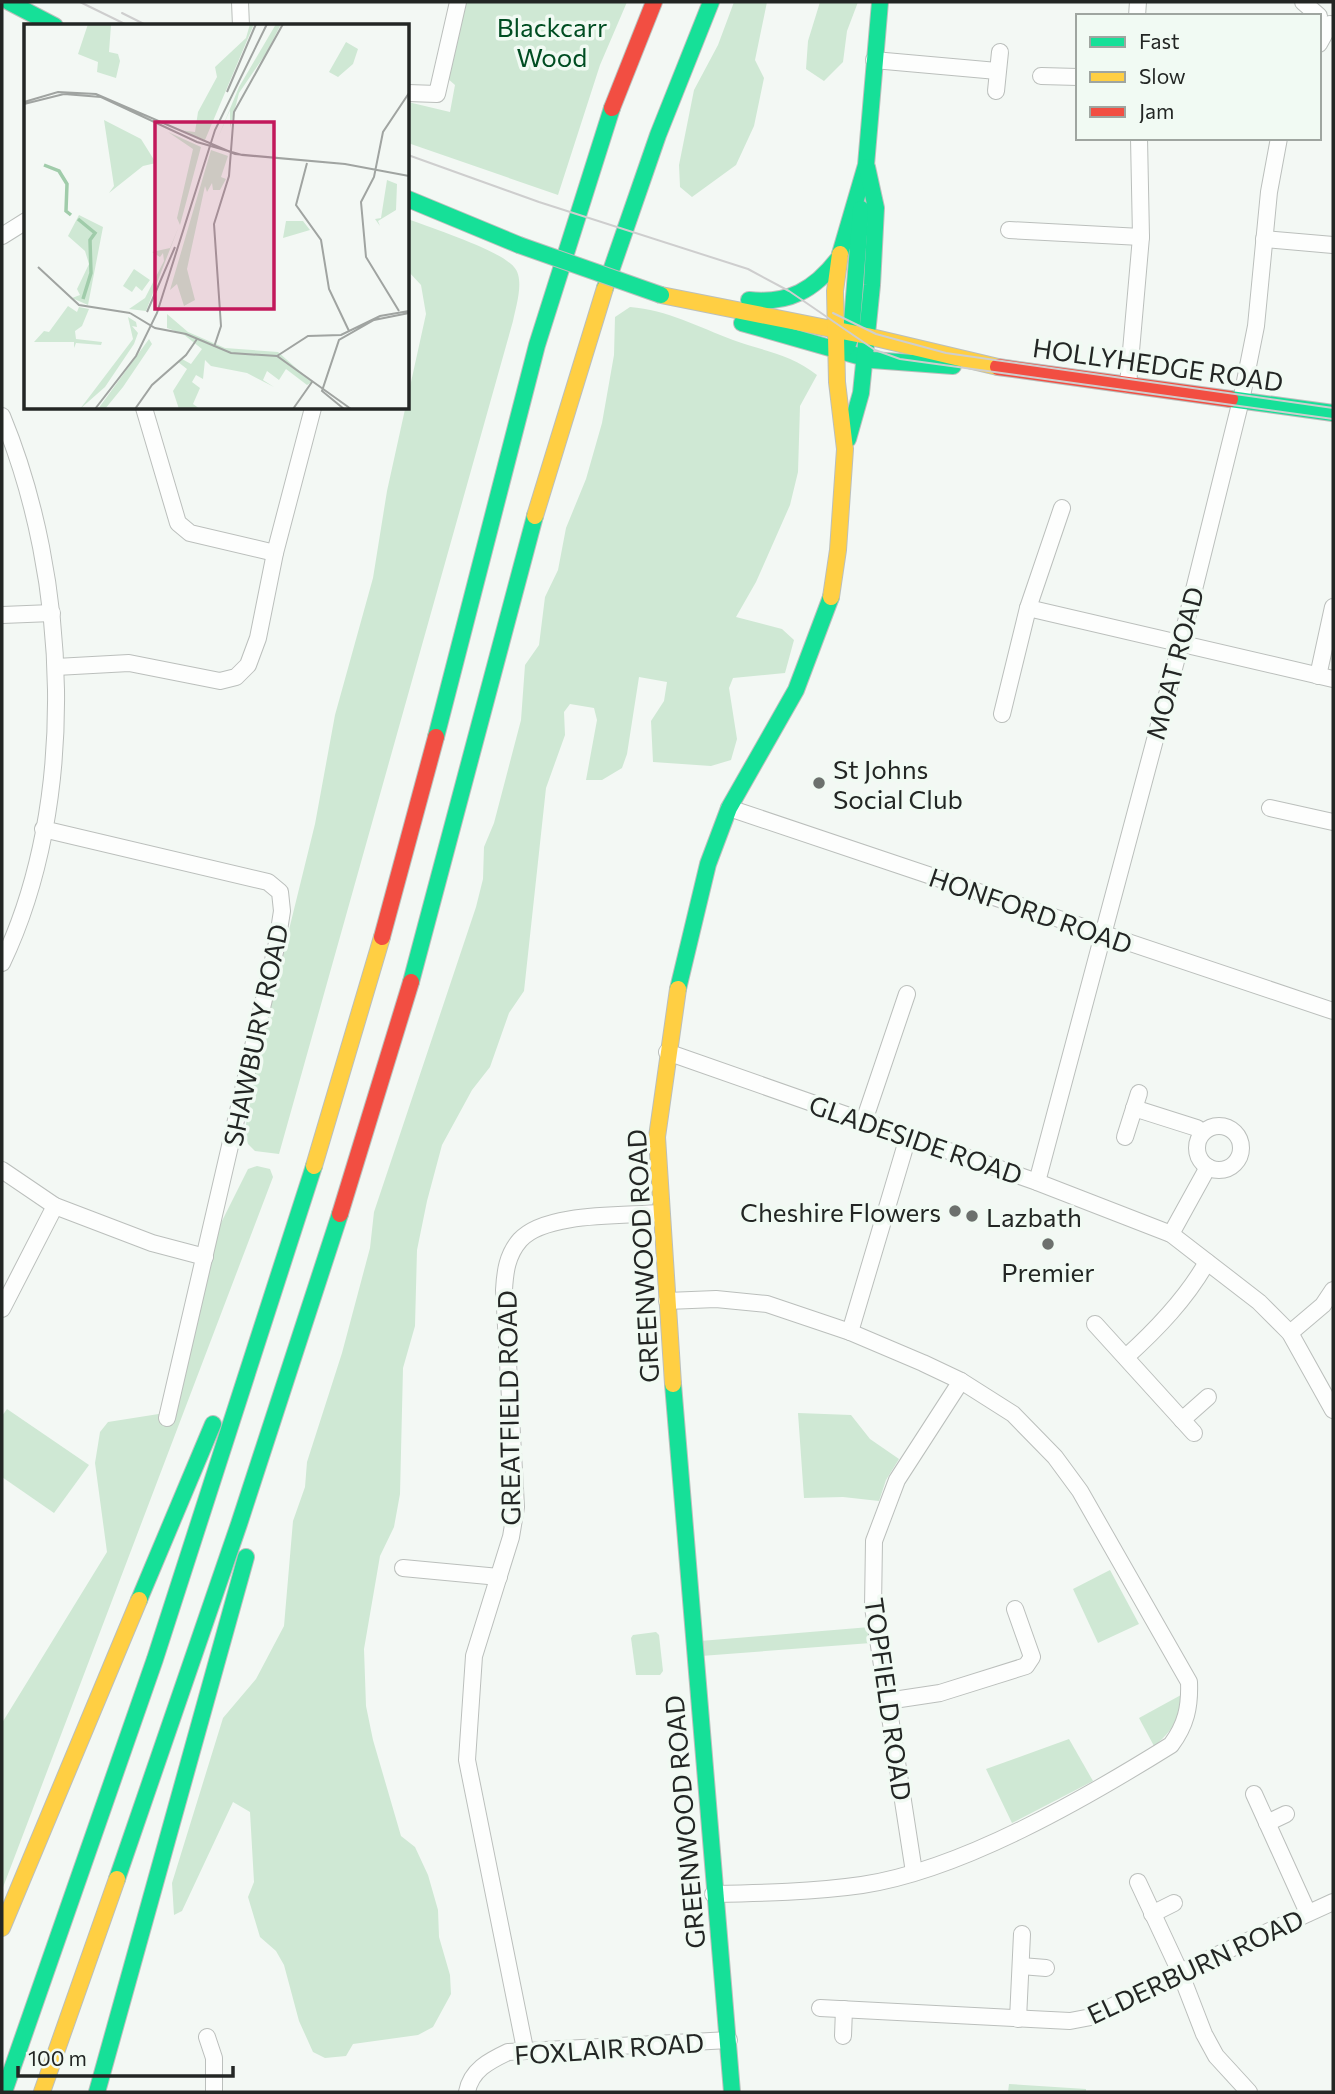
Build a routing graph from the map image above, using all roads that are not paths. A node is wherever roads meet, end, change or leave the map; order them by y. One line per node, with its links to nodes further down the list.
1 (9, 2): 9 (main road)
2 (240, 2): 10 (street)
3 (458, 2): 17 (street)
4 (654, 2): 71 (main road)
5 (710, 2): 73 (main road)
6 (880, 2): 12 (main road, GREENWOOD ROAD)
7 (1303, 2): 8 (street)
8 (1318, 14)
9 (51, 24)
10 (241, 24)
11 (1000, 52): 13 (street)
12 (874, 60): 13 (street); 20 (main road, GREENWOOD ROAD)
13 (997, 71): 16 (street)
14 (1041, 76): 15 (street)
15 (1076, 77)
16 (996, 91)
17 (410, 93)
18 (1139, 140): 25 (street)
19 (1279, 140): 26 (street, MOAT ROAD)
20 (866, 165): 28 (main road, GREENWOOD ROAD); 30 (main road)
21 (410, 199): 29 (main road, HOLLYHEDGE ROAD, bridge)
22 (24, 222): 24 (street)
23 (1009, 230): 25 (street)
24 (2, 236)
25 (1141, 237): 34 (street)
26 (1264, 239): 27 (street); 35 (street, MOAT ROAD)
27 (1333, 245)
28 (838, 259): 29 (main road); 30 (main road, GREENWOOD ROAD)
29 (661, 295): 30 (main road, HOLLYHEDGE ROAD); 31 (main road, HOLLYHEDGE ROAD)
30 (851, 333): 31 (main road, GREENWOOD ROAD); 32 (main road, GREENWOOD ROAD); 33 (main road, HOLLYHEDGE ROAD)
31 (836, 352): 32 (main road, HOLLYHEDGE ROAD); 40 (main road, GREENWOOD ROAD)
32 (864, 360): 33 (main road, HOLLYHEDGE ROAD); 40 (main road, GREENWOOD ROAD)
33 (976, 364): 34 (main road, HOLLYHEDGE ROAD)
34 (1128, 385): 35 (main road, HOLLYHEDGE ROAD)
35 (1240, 401): 38 (main road, HOLLYHEDGE ROAD); 47 (street, MOAT ROAD)
36 (145, 410): 42 (street)
37 (312, 410): 42 (street)
38 (1333, 413)
39 (2, 416): 45 (street)
40 (845, 449): 51 (main road, GREENWOOD ROAD)
41 (1062, 508): 44 (street)
42 (275, 553): 48 (street)
43 (1333, 607): 49 (street)
44 (1028, 608): 47 (street); 50 (street)
45 (52, 613): 46 (street); 48 (street)
46 (2, 615)
47 (1180, 646): 49 (street); 55 (street, MOAT ROAD)
48 (56, 667): 54 (street)
49 (1326, 677)
50 (1002, 714)
51 (729, 808): 55 (street, HONFORD ROAD); 59 (main road, GREENWOOD ROAD)
52 (1270, 808): 53 (street)
53 (1333, 822)
54 (43, 829): 56 (street); 70 (street, SHAWBURY ROAD)
55 (1104, 934): 58 (street, HONFORD ROAD); 66 (street, MOAT ROAD)
56 (2, 963)
57 (907, 994): 60 (street)
58 (1333, 1011)
59 (667, 1052): 60 (street, GLADESIDE ROAD); 68 (main road, GREENWOOD ROAD)
60 (864, 1121): 62 (street, GLADESIDE ROAD)
61 (1201, 1134): 63 (street); 64 (street); 64 (street)
62 (908, 1137): 66 (street, GLADESIDE ROAD); 78 (street)
63 (1125, 1137)
64 (1209, 1167): 69 (street)
65 (2, 1170): 67 (street)
66 (1037, 1182): 69 (street, GLADESIDE ROAD)
67 (55, 1206): 70 (street); 76 (street)
68 (660, 1213): 75 (main road, GREENWOOD ROAD); 88 (street, GREATFIELD ROAD)
69 (1171, 1234): 72 (street, GLADESIDE ROAD)
70 (205, 1257): 84 (street, SHAWBURY ROAD)
71 (284, 1260): 101 (main road); 113 (main road)
72 (1207, 1262): 79 (street, GLADESIDE ROAD); 80 (street)
73 (324, 1271): 114 (main road); 115 (main road)
74 (1333, 1290): 79 (street)
75 (667, 1301): 78 (street); 96 (main road, GREENWOOD ROAD)
76 (2, 1309)
77 (1095, 1324): 80 (street)
78 (850, 1332): 81 (street)
79 (1290, 1333): 83 (street, GLADESIDE ROAD)
80 (1126, 1357): 85 (street)
81 (961, 1381): 90 (street, TOPFIELD ROAD); 94 (street)
82 (1208, 1397): 85 (street)
83 (1333, 1410)
84 (166, 1418)
85 (1182, 1420): 86 (street)
86 (1194, 1433)
87 (403, 1569): 88 (street)
88 (499, 1577): 112 (street, GREATFIELD ROAD)
89 (1015, 1609): 90 (street)
90 (887, 1701): 94 (street, TOPFIELD ROAD)
91 (1254, 1794): 93 (street)
92 (1286, 1814): 93 (street)
93 (1267, 1823): 99 (street)
94 (914, 1872): 96 (street)
95 (1138, 1882): 100 (street)
96 (713, 1894): 111 (main road, GREENWOOD ROAD)
97 (1333, 1902): 99 (street, ELDERBURN ROAD)
98 (1174, 1903): 100 (street)
99 (1308, 1913): 105 (street, ELDERBURN ROAD)
100 (1152, 1914): 105 (street)
101 (2, 1928)
102 (1022, 1934): 103 (street)
103 (1021, 1966): 104 (street); 108 (street)
104 (1046, 1968)
105 (1180, 1972): 108 (street, ELDERBURN ROAD); 119 (street)
106 (820, 2008): 107 (street, ELDERBURN ROAD)
107 (844, 2010): 108 (street, ELDERBURN ROAD); 109 (street)
108 (1018, 2019)
109 (843, 2036)
110 (207, 2037): 116 (street)
111 (729, 2040): 112 (street, FOXLAIR ROAD); 118 (main road, GREENWOOD ROAD)
112 (525, 2049): 117 (street, FOXLAIR ROAD)
113 (4, 2092)
114 (42, 2092)
115 (97, 2092)
116 (214, 2092)
117 (467, 2092)
118 (732, 2092)
119 (1249, 2092)

